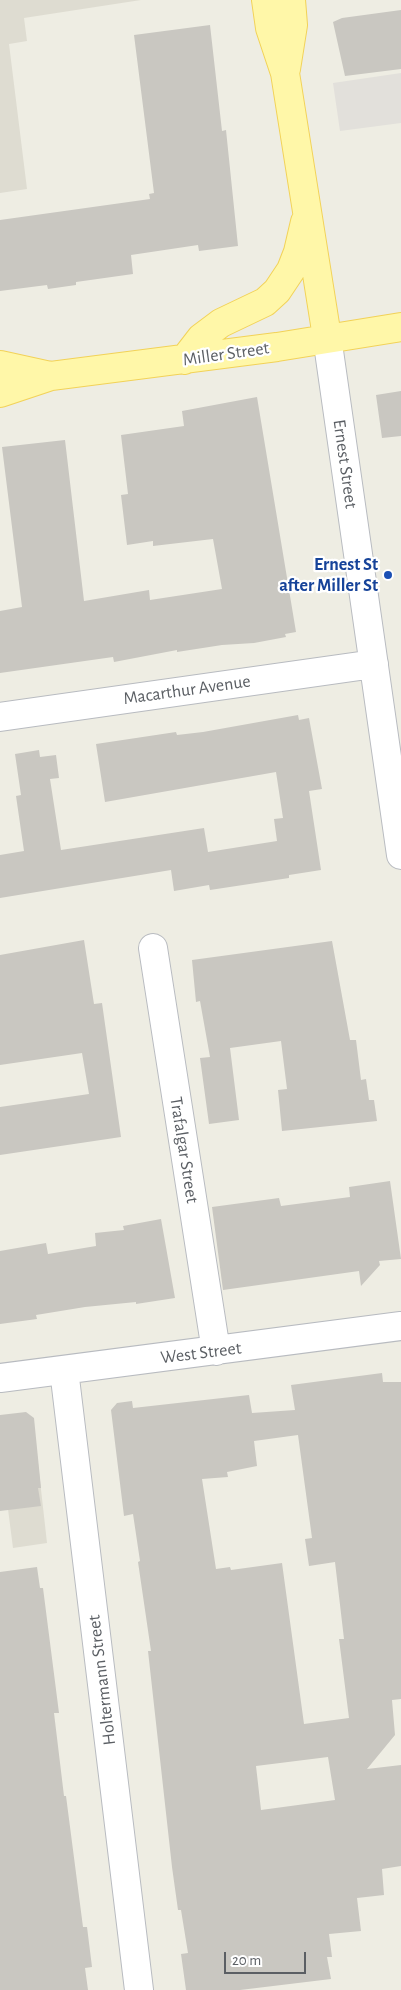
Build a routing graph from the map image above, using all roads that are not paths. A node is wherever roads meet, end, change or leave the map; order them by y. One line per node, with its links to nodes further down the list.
1 (266, 0): 3 (main road, Ernest Street)
2 (291, 0): 3 (main road, Ernest Street)
3 (285, 73): 4 (main road, Ernest Street)
4 (306, 206): 6 (main road, Ernest Street); 7 (main road)
5 (401, 327): 6 (main road, Miller Street)
6 (327, 337): 7 (main road, Miller Street); 11 (street, Ernest Street)
7 (184, 360): 9 (main road, Miller Street)
8 (0, 365): 9 (main road, Miller Street)
9 (51, 376): 10 (main road, Miller Street)
10 (0, 393)
11 (374, 664): 12 (street, Macarthur Avenue); 13 (street, Ernest Street)
12 (0, 717)
13 (401, 855)
14 (153, 948): 16 (street, Trafalgar Street)
15 (401, 1326): 16 (street, West Street)
16 (216, 1351): 17 (street, West Street)
17 (64, 1370): 18 (street, West Street); 19 (street, Holtermann Street)
18 (0, 1378)
19 (139, 1990)

